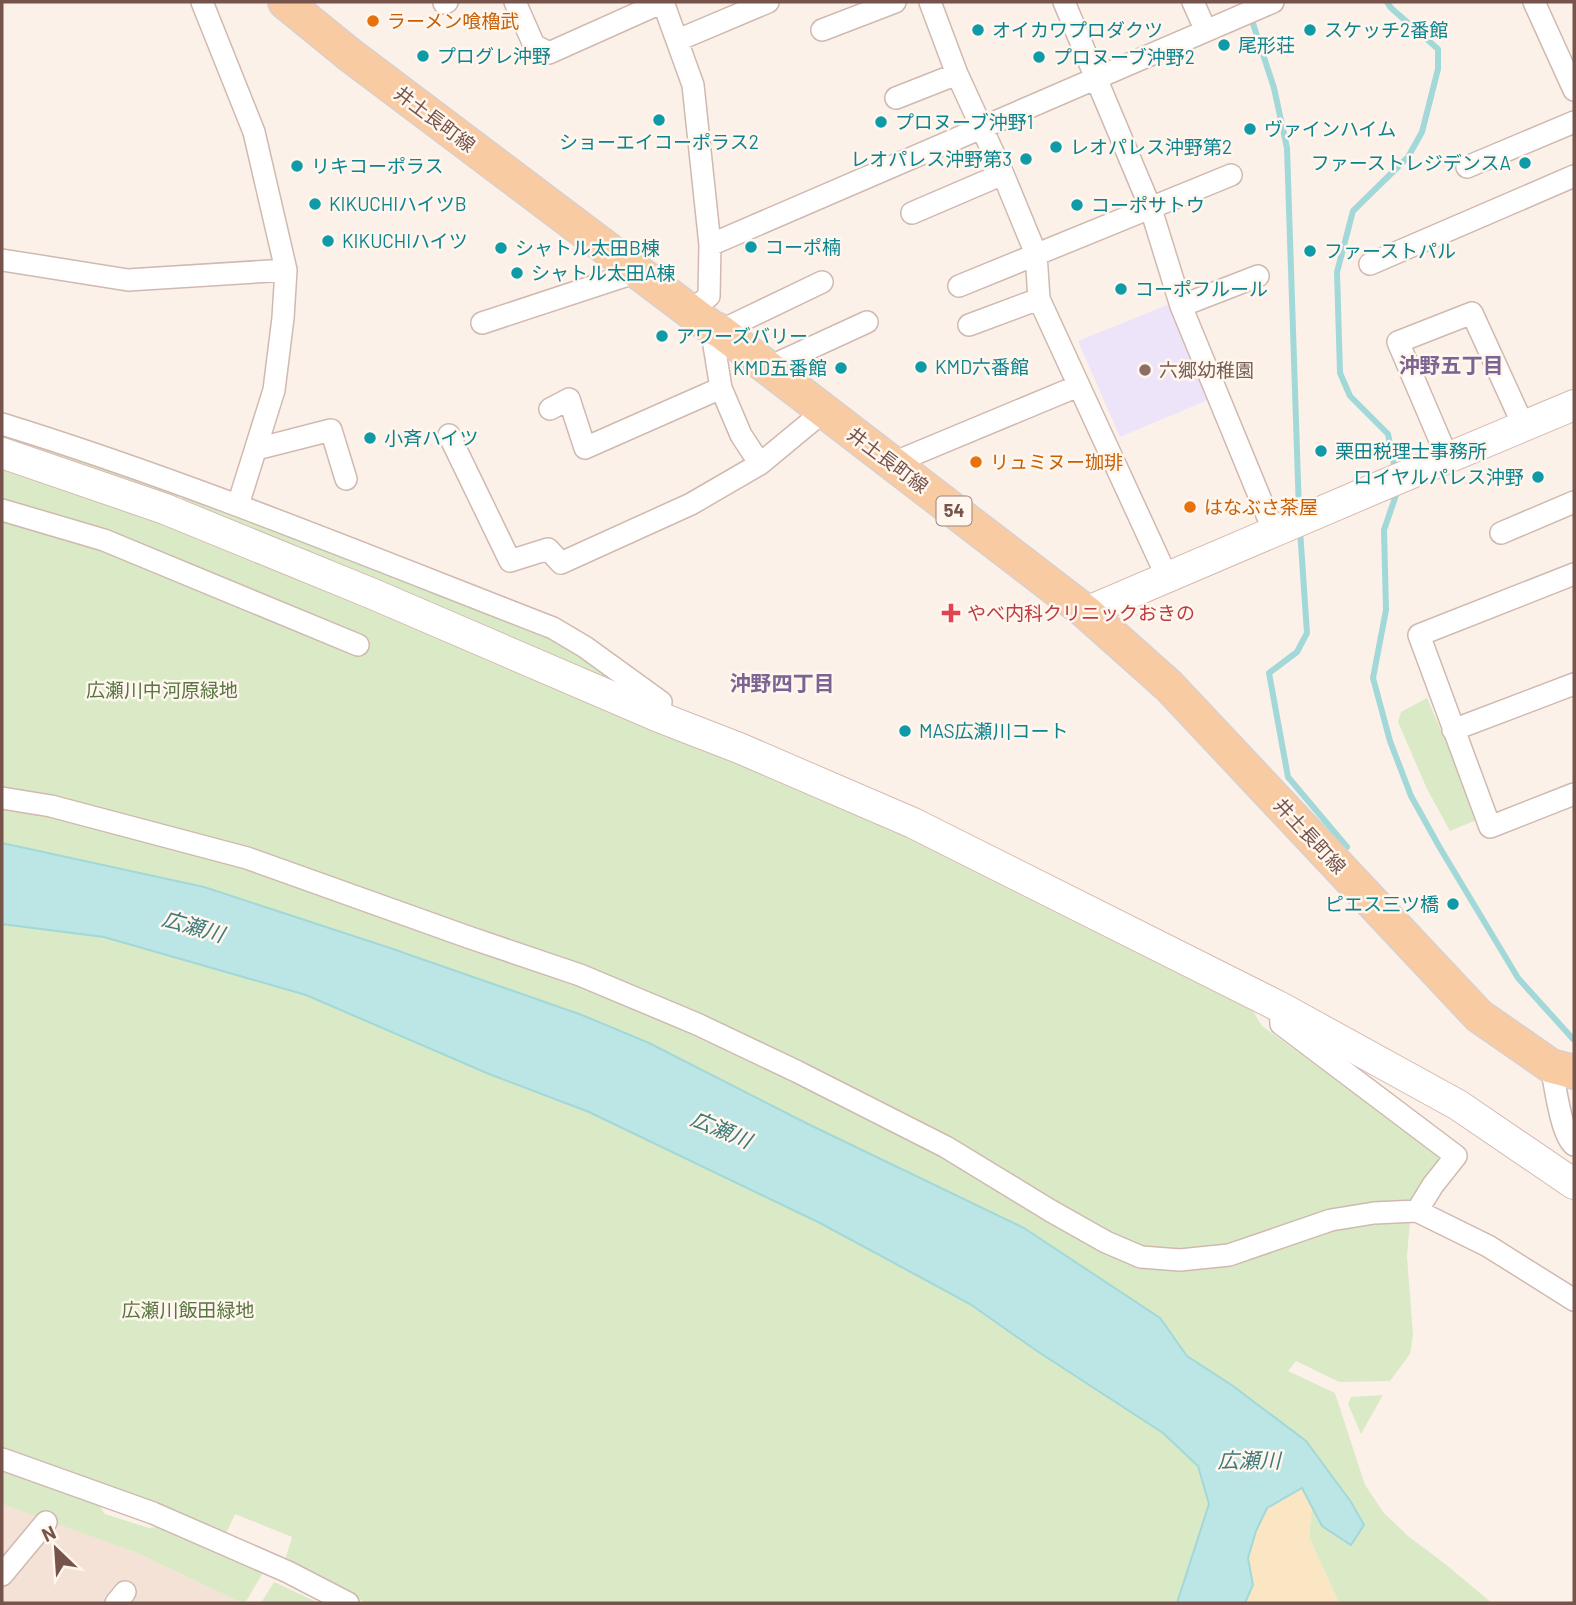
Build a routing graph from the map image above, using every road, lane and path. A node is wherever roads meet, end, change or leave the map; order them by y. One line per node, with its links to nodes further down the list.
1 (202, 2): 31 (street)
2 (287, 2): 32 (main road, 井土長町線 / 54)
3 (515, 2): 4 (street)
4 (663, 2): 14 (street)
5 (768, 2): 14 (street)
6 (895, 2): 12 (street)
7 (930, 2): 15 (street)
8 (1063, 2): 16 (street)
9 (1193, 2): 13 (street)
10 (1534, 2): 17 (street)
11 (1257, 9): 13 (street)
12 (822, 30)
13 (1206, 31): 16 (street)
14 (678, 40): 27 (street)
15 (957, 74): 18 (street); 20 (street)
16 (1096, 78): 20 (street); 25 (street)
17 (1574, 90)
18 (895, 98)
19 (1574, 122): 21 (street)
20 (982, 127): 22 (street); 27 (street)
21 (1468, 167)
22 (1003, 174): 26 (street); 28 (street)
23 (1231, 175): 25 (street)
24 (1574, 176): 30 (street)
25 (1151, 209): 28 (street); 37 (street)
26 (912, 214)
27 (710, 244): 40 (street)
28 (1036, 254): 35 (street); 36 (street)
29 (2, 260): 31 (street)
30 (1370, 264)
31 (286, 270): 51 (street)
32 (637, 272): 39 (street); 40 (main road, 井土長町線 / 54)
33 (1258, 276): 37 (street)
34 (822, 282): 40 (street)
35 (959, 286)
36 (1039, 299): 41 (street); 43 (street)
37 (1181, 306): 60 (street)
38 (867, 322): 42 (street)
39 (482, 323)
40 (707, 323): 42 (main road, 井土長町線 / 54); 44 (street)
41 (970, 325)
42 (767, 368): 47 (main road, 井土長町線 / 54)
43 (1078, 386): 54 (street); 63 (street)
44 (721, 388): 45 (street); 55 (street)
45 (550, 409)
46 (1573, 409): 49 (street)
47 (824, 411): 54 (main road, 井土長町線 / 54); 55 (street)
48 (2, 424): 58 (street)
49 (1524, 427): 53 (street); 53 (street)
50 (449, 435): 55 (street)
51 (256, 449): 56 (street); 58 (street)
52 (2, 453): 67 (street)
53 (1448, 458): 60 (street)
54 (893, 463): 64 (main road, 井土長町線 / 54)
55 (761, 464)
56 (346, 479)
57 (1574, 502): 61 (street)
58 (238, 505): 67 (street)
59 (2, 510): 65 (street)
60 (1291, 525): 63 (street)
61 (1501, 533)
62 (1574, 574): 68 (street)
63 (1167, 577): 64 (street)
64 (1086, 612): 72 (main road, 井土長町線 / 54)
65 (358, 645)
66 (1574, 684): 68 (street)
67 (659, 717): 71 (street)
68 (1454, 730): 69 (street)
69 (1574, 794)
70 (2, 798): 75 (street)
71 (1280, 1007): 74 (street); 75 (street)
72 (1563, 1069): 73 (street)
73 (1574, 1145)
74 (1574, 1184)
75 (1417, 1211): 76 (street)
76 (1574, 1300)
77 (2, 1459): 80 (street)
78 (46, 1522): 79 (street)
79 (2, 1575)
80 (348, 1603)

